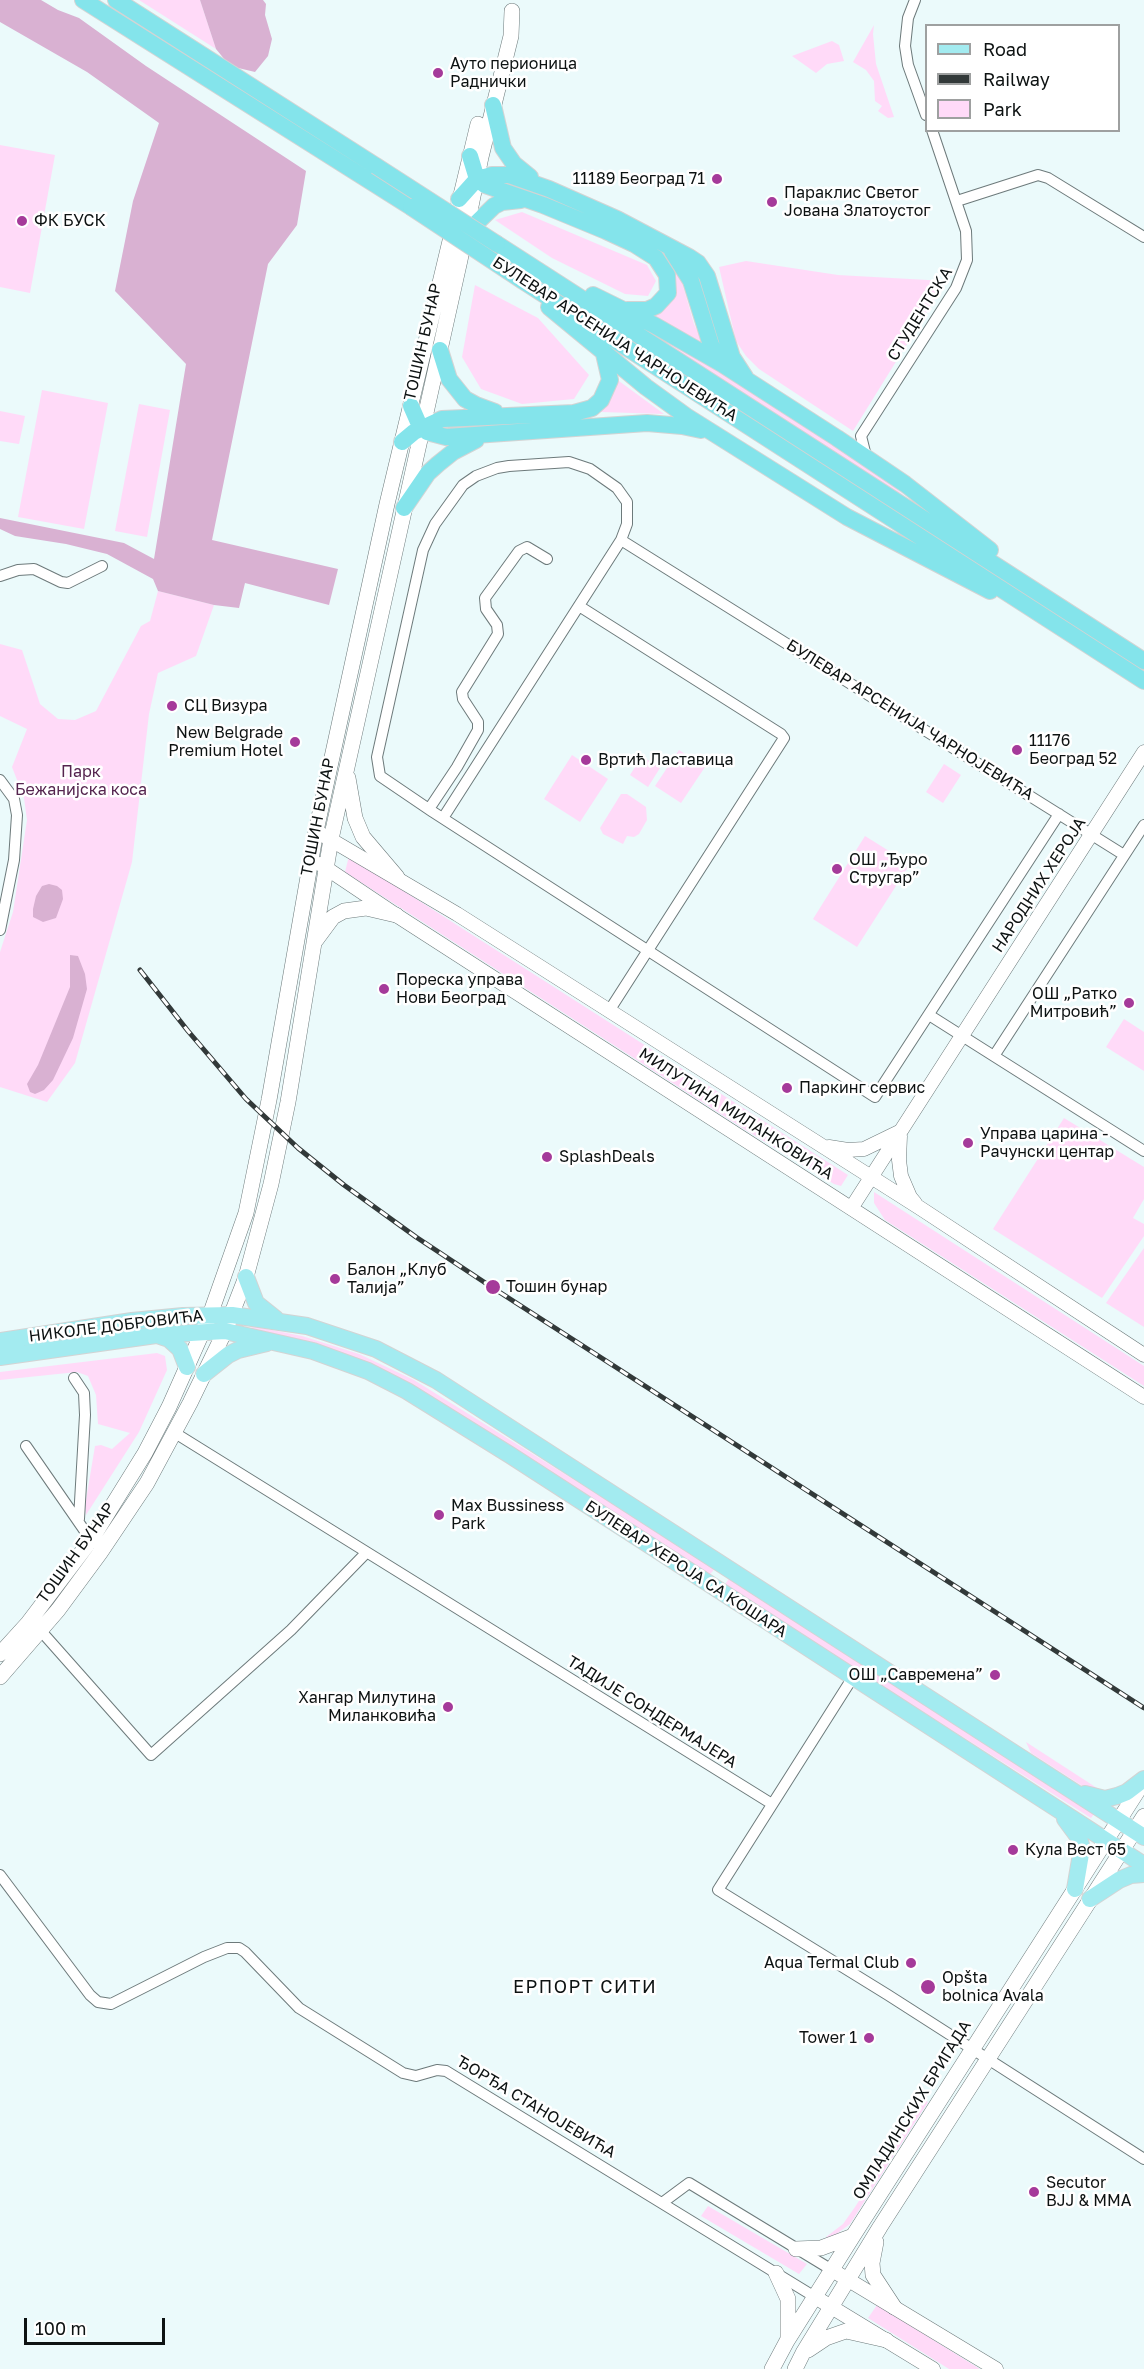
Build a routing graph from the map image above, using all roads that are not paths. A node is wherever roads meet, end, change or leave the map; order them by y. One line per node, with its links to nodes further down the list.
1 (83, 0): 17 (highway, БУЛЕВАР АРСЕНИЈА ЧАРНОЈЕВИЋА, bridge)
2 (116, 0): 17 (highway, БУЛЕВАР АРСЕНИЈА ЧАРНОЈЕВИЋА, bridge)
3 (915, 0): 6 (street)
4 (513, 5): 5 (main road, ТОШИН БУНАР); 8 (main road, ТОШИН БУНАР)
5 (493, 105): 9 (main road, ТОШИН БУНАР); 10 (highway)
6 (925, 110)
7 (933, 132): 13 (street, СТУДЕНТСКА)
8 (470, 156): 9 (highway); 11 (main road, ТОШИН БУНАР)
9 (477, 179): 10 (highway); 11 (highway); 12 (highway); 14 (main road, ТОШИН БУНАР)
10 (549, 189): 16 (highway)
11 (459, 199): 23 (main road, ТОШИН БУНАР)
12 (529, 200): 14 (highway); 18 (highway)
13 (957, 201): 15 (street); 28 (street, СТУДЕНТСКА)
14 (465, 234): 19 (main road, ТОШИН БУНАР)
15 (1144, 237)
16 (666, 244): 21 (highway); 22 (highway)
17 (529, 274): 18 (highway); 20 (highway); 37 (highway, БУЛЕВАР АРСЕНИЈА ЧАРНОЈЕВИЋА)
18 (626, 310): 21 (highway)
19 (440, 350): 24 (highway); 25 (main road, ТОШИН БУНАР)
20 (604, 354): 24 (highway); 26 (highway)
21 (722, 364): 22 (highway)
22 (747, 380): 29 (highway)
23 (411, 406): 25 (highway); 30 (main road, ТОШИН БУНАР)
24 (508, 415): 25 (highway)
25 (423, 427): 27 (highway); 30 (highway); 32 (main road, ТОШИН БУНАР)
26 (716, 434): 27 (highway); 37 (highway)
27 (488, 436): 32 (highway)
28 (861, 436): 29 (street); 31 (street)
29 (840, 440): 31 (highway)
30 (402, 442): 48 (main road, ТОШИН БУНАР)
31 (866, 457): 37 (highway)
32 (404, 508): 42 (main road, ТОШИН БУНАР)
33 (621, 540): 38 (street); 44 (street); 45 (street, БУЛЕВАР АРСЕНИЈА ЧАРНОЈЕВИЋА)
34 (547, 559): 44 (street)
35 (102, 566): 36 (street)
36 (0, 576)
37 (1018, 590): 39 (highway, БУЛЕВАР АРСЕНИЈА ЧАРНОЈЕВИЋА); 40 (highway, БУЛЕВАР АРСЕНИЈА ЧАРНОЈЕВИЋА)
38 (579, 606): 46 (street); 58 (street)
39 (1144, 661)
40 (1144, 681)
41 (1144, 752): 49 (street, НАРОДНИХ ХЕРОЈА)
42 (346, 768): 50 (main road, ТОШИН БУНАР); 54 (main road)
43 (0, 780): 56 (street)
44 (429, 809): 46 (street)
45 (1063, 816): 49 (street, БУЛЕВАР АРСЕНИЈА ЧАРНОЈЕВИЋА); 60 (street, НАРОДНИХ ХЕРОЈА)
46 (443, 818): 58 (street)
47 (1144, 825): 51 (street)
48 (316, 831): 50 (street, МИЛУТИНА МИЛАНКОВИЋА); 52 (main road, ТОШИН БУНАР)
49 (1092, 834): 51 (street, БУЛЕВАР АРСЕНИЈА ЧАРНОЈЕВИЋА); 61 (street, НАРОДНИХ ХЕРОЈА)
50 (331, 839): 53 (main road, ТОШИН БУНАР); 54 (street, МИЛУТИНА МИЛАНКОВИЋА)
51 (1124, 855): 62 (street)
52 (310, 858): 53 (street, МИЛУТИНА МИЛАНКОВИЋА); 70 (main road, ТОШИН БУНАР)
53 (326, 868): 55 (street, МИЛУТИНА МИЛАНКОВИЋА); 57 (main road, ТОШИН БУНАР)
54 (397, 877): 59 (street, МИЛУТИНА МИЛАНКОВИЋА)
55 (396, 915): 57 (main road); 67 (street, МИЛУТИНА МИЛАНКОВИЋА)
56 (0, 930)
57 (313, 946): 69 (main road, ТОШИН БУНАР)
58 (648, 950): 59 (street); 60 (street, НАРОДНИХ ХЕРОЈА)
59 (609, 1011): 64 (street, МИЛУТИНА МИЛАНКОВИЋА)
60 (928, 1015): 61 (street)
61 (962, 1036): 62 (street); 63 (street, НАРОДНИХ ХЕРОЈА)
62 (994, 1056): 65 (street)
63 (901, 1131): 64 (street); 66 (street, НАРОДНИХ ХЕРОЈА); 68 (street)
64 (818, 1144): 66 (street, МИЛУТИНА МИЛАНКОВИЋА)
65 (1144, 1151)
66 (871, 1178): 67 (street, НАРОДНИХ ХЕРОЈА); 68 (street, МИЛУТИНА МИЛАНКОВИЋА)
67 (852, 1207): 83 (street, МИЛУТИНА МИЛАНКОВИЋА)
68 (920, 1208): 78 (street, МИЛУТИНА МИЛАНКОВИЋА)
69 (246, 1277): 71 (main road, ТОШИН БУНАР); 72 (main road)
70 (210, 1315): 71 (main road, НИКОЛЕ ДОБРОВИЋА); 73 (main road, ТОШИН БУНАР); 76 (main road, НИКОЛЕ ДОБРОВИЋА)
71 (232, 1315): 72 (main road, БУЛЕВАР ХЕРОЈА СА КОШАРА); 74 (main road, ТОШИН БУНАР)
72 (279, 1321): 89 (main road, БУЛЕВАР ХЕРОЈА СА КОШАРА)
73 (202, 1331): 74 (main road, БУЛЕВАР ХЕРОЈА СА КОШАРА); 75 (main road, НИКОЛЕ ДОБРОВИЋА); 80 (main road, ТОШИН БУНАР)
74 (225, 1331): 77 (main road, БУЛЕВАР ХЕРОЈА СА КОШАРА); 81 (main road, ТОШИН БУНАР)
75 (156, 1335): 79 (main road, НИКОЛЕ ДОБРОВИЋА); 80 (main road)
76 (0, 1341)
77 (274, 1341): 81 (main road); 90 (main road, БУЛЕВАР ХЕРОЈА СА КОШАРА)
78 (1144, 1355)
79 (0, 1357)
80 (187, 1367): 87 (main road, ТОШИН БУНАР)
81 (204, 1374): 84 (main road, ТОШИН БУНАР)
82 (75, 1378): 86 (street)
83 (1144, 1397)
84 (175, 1432): 88 (street, ТАДИЈЕ СОНДЕРМАЈЕРА); 91 (main road, ТОШИН БУНАР)
85 (26, 1446): 86 (street)
86 (79, 1519): 87 (street)
87 (91, 1540): 92 (main road, ТОШИН БУНАР)
88 (366, 1552): 91 (street); 97 (street, ТАДИЈЕ СОНДЕРМАЈЕРА)
89 (726, 1567): 90 (main road); 96 (main road, БУЛЕВАР ХЕРОЈА СА КОШАРА)
90 (713, 1587): 94 (main road, БУЛЕВАР ХЕРОЈА СА КОШАРА)
91 (41, 1631): 93 (main road, ТОШИН БУНАР)
92 (0, 1654)
93 (0, 1677)
94 (853, 1677): 97 (street); 98 (main road, БУЛЕВАР ХЕРОЈА СА КОШАРА)
95 (1144, 1780): 96 (main road); 100 (main road, ОМЛАДИНСКИХ БРИГАДА)
96 (1072, 1790): 100 (main road, БУЛЕВАР ХЕРОЈА СА КОШАРА)
97 (772, 1804): 109 (street)
98 (1055, 1807): 102 (main road, БУЛЕВАР ХЕРОЈА СА КОШАРА); 107 (main road)
99 (1144, 1816): 101 (main road)
100 (1119, 1821): 101 (main road, БУЛЕВАР ХЕРОЈА СА КОШАРА); 102 (main road, ОМЛАДИНСКИХ БРИГАДА)
101 (1139, 1834): 103 (main road)
102 (1106, 1840): 103 (main road, БУЛЕВАР ХЕРОЈА СА КОШАРА); 107 (main road, ОМЛАДИНСКИХ БРИГАДА)
103 (1121, 1851): 104 (main road, БУЛЕВАР ХЕРОЈА СА КОШАРА); 108 (main road)
104 (1144, 1865)
105 (1144, 1874): 108 (main road)
106 (0, 1875): 112 (street, ЂОРЂА СТАНОЈЕВИЋА)
107 (1075, 1889): 109 (main road, ОМЛАДИНСКИХ БРИГАДА)
108 (1090, 1899): 110 (main road)
109 (972, 2048): 110 (street); 114 (main road, ОМЛАДИНСКИХ БРИГАДА)
110 (988, 2058): 111 (street); 113 (main road)
111 (1144, 2159)
112 (662, 2203): 115 (street); 117 (street, ЂОРЂА СТАНОЈЕВИЋА)
113 (880, 2227): 118 (main road); 121 (main road)
114 (853, 2236): 115 (main road); 116 (main road, ОМЛАДИНСКИХ БРИГАДА)
115 (796, 2248): 116 (street)
116 (832, 2270): 118 (street); 119 (main road, ОМЛАДИНСКИХ БРИГАДА)
117 (776, 2273): 119 (street, ЂОРЂА СТАНОЈЕВИЋА); 123 (main road)
118 (848, 2280): 120 (main road); 121 (street)
119 (815, 2297): 120 (street, ЂОРЂА СТАНОЈЕВИЋА); 123 (main road, ОМЛАДИНСКИХ БРИГАДА)
120 (831, 2307): 122 (street, ЂОРЂА СТАНОЈЕВИЋА); 124 (main road)
121 (894, 2307): 128 (street)
122 (886, 2340): 124 (main road); 127 (street, ЂОРЂА СТАНОЈЕВИЋА)
123 (787, 2341): 125 (main road, ОМЛАДИНСКИХ БРИГАДА)
124 (803, 2353): 126 (main road)
125 (772, 2369)
126 (795, 2369)
127 (933, 2369)
128 (996, 2369)

